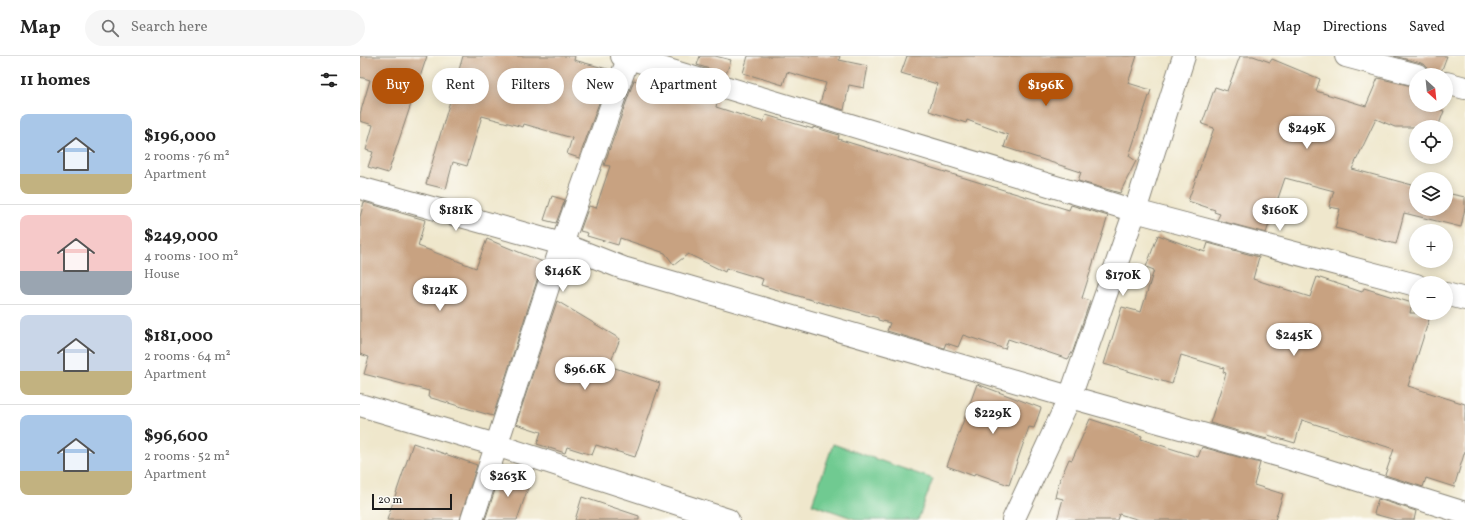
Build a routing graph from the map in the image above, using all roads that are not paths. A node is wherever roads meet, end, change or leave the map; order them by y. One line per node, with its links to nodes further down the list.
1 (1184, 56): 8 (street)
2 (1346, 56): 4 (street)
3 (626, 57): 8 (street); 9 (street)
4 (1409, 73)
5 (1453, 85): 6 (street)
6 (1465, 88)
7 (360, 188): 9 (street)
8 (1135, 211): 10 (street); 13 (street)
9 (562, 244): 13 (street); 15 (street)
10 (1409, 283)
11 (1453, 296): 12 (street)
12 (1465, 299)
13 (1070, 398): 16 (street); 19 (street)
14 (360, 405): 15 (street)
15 (496, 445): 17 (street); 18 (street)
16 (1465, 513)
17 (472, 520)
18 (728, 520)
19 (1013, 520)

